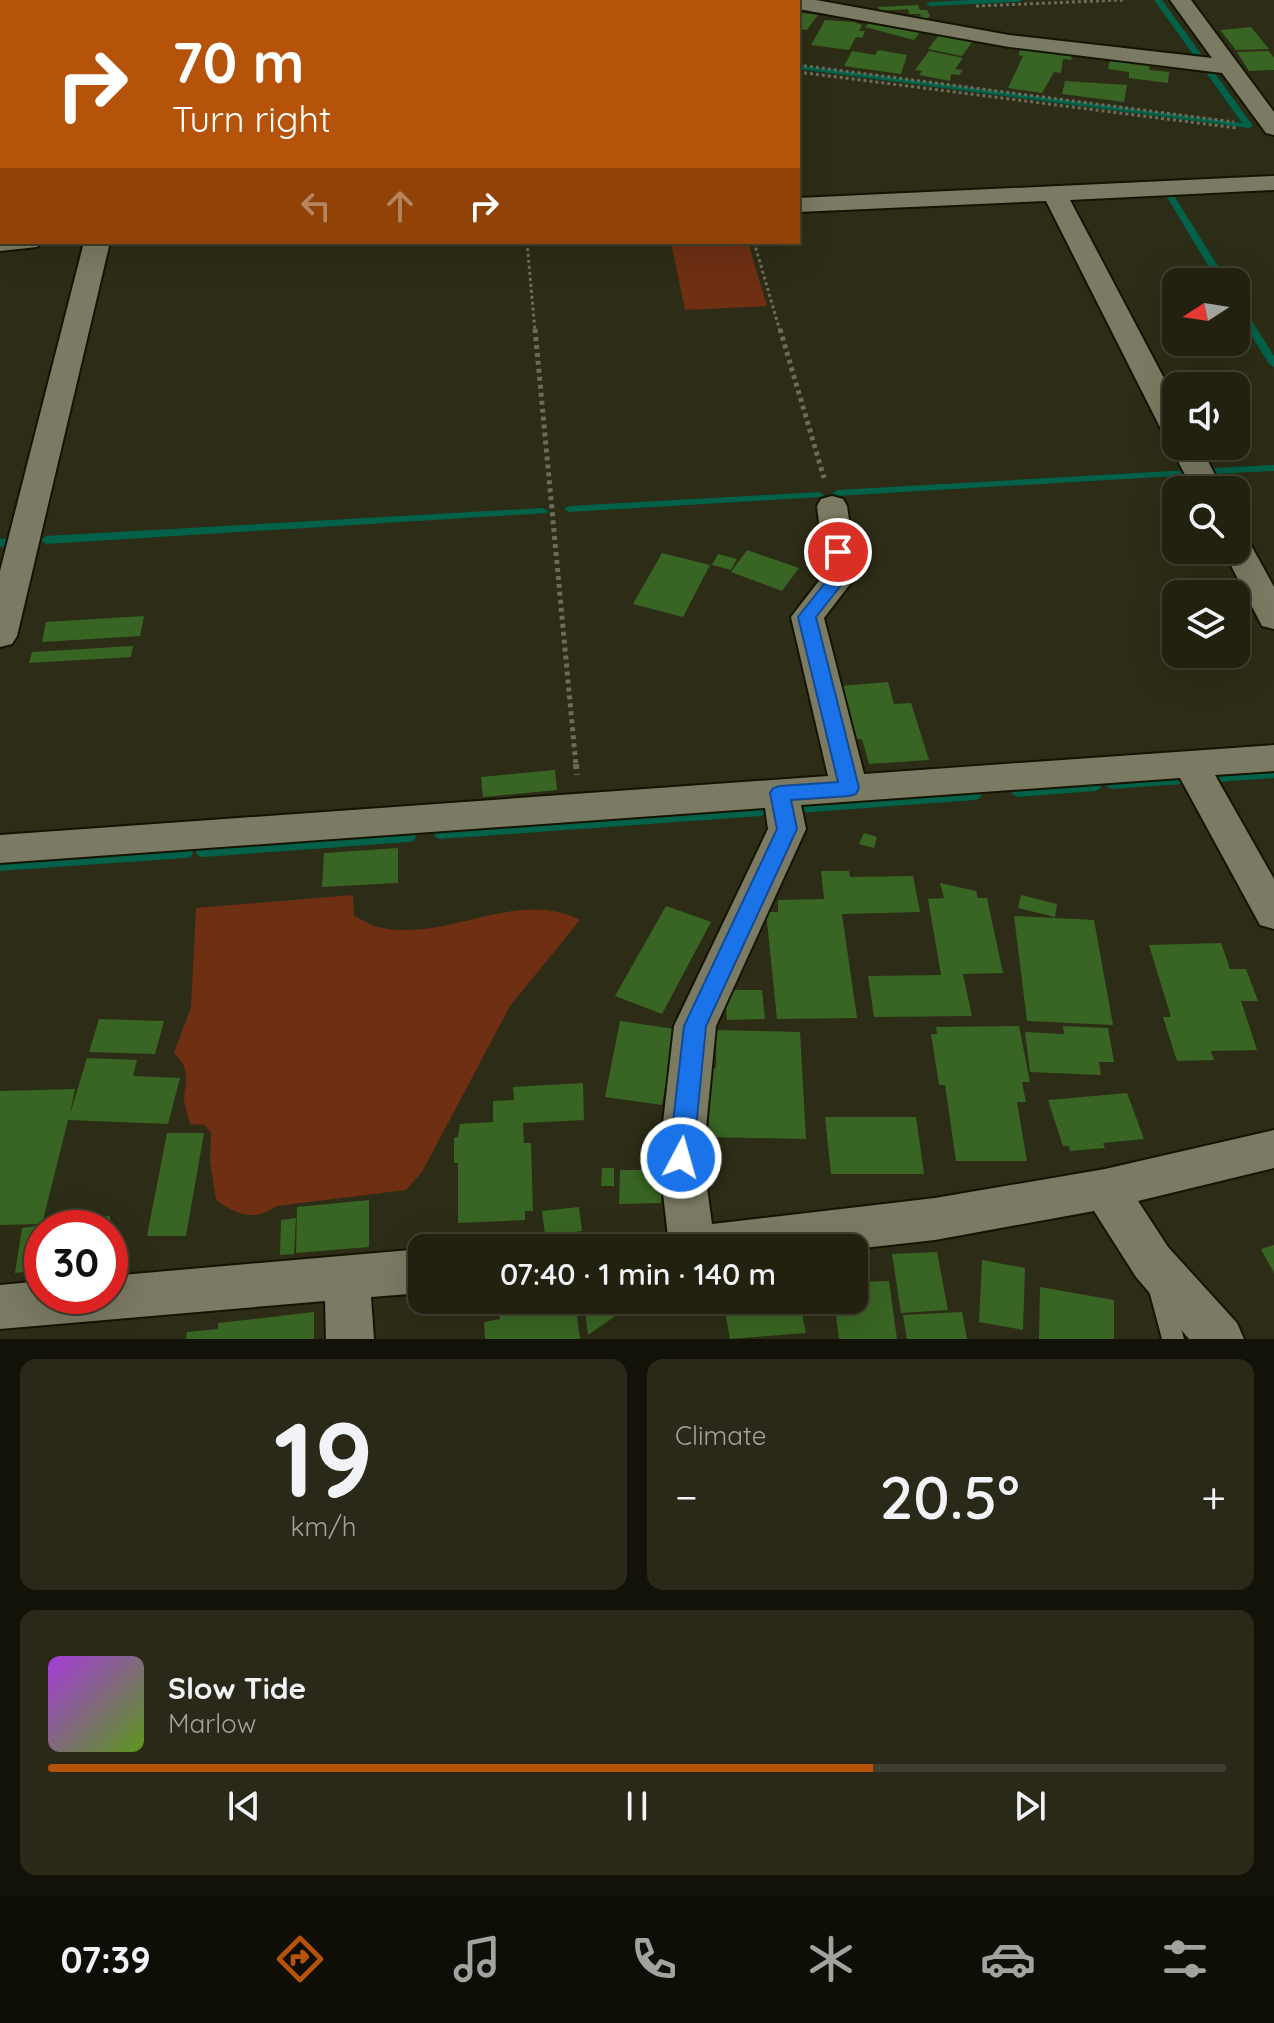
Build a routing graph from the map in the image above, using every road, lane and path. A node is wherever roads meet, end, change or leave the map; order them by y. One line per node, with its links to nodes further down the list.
1 (1123, 0): 4 (path)
2 (1180, 0): 7 (street)
3 (800, 3): 5 (street)
4 (970, 6)
5 (1197, 63): 6 (path); 7 (street)
6 (800, 65)
7 (1229, 67): 9 (street)
8 (800, 72): 10 (path)
9 (1274, 128)
10 (1243, 129)
11 (1274, 183): 12 (street)
12 (1054, 193): 13 (street); 17 (street)
13 (800, 205)
14 (97, 244): 21 (street)
15 (527, 244): 26 (path)
16 (755, 244): 18 (path)
17 (1162, 402)
18 (832, 506): 24 (street)
19 (1246, 564): 20 (street)
20 (1274, 618)
21 (0, 636)
22 (1274, 758): 23 (street)
23 (1190, 764): 24 (street); 28 (street)
24 (849, 788): 25 (street)
25 (780, 793): 26 (street); 31 (street)
26 (580, 808): 27 (street)
27 (0, 849)
28 (1274, 914)
29 (1274, 1149): 30 (street)
30 (1105, 1189): 32 (street); 33 (street)
31 (690, 1234)
32 (805, 1234)
33 (1152, 1262): 38 (lane); 39 (street)
34 (408, 1272): 35 (street)
35 (347, 1277): 36 (street); 37 (street)
36 (0, 1307)
37 (350, 1339)
38 (1173, 1339)
39 (1220, 1339)

